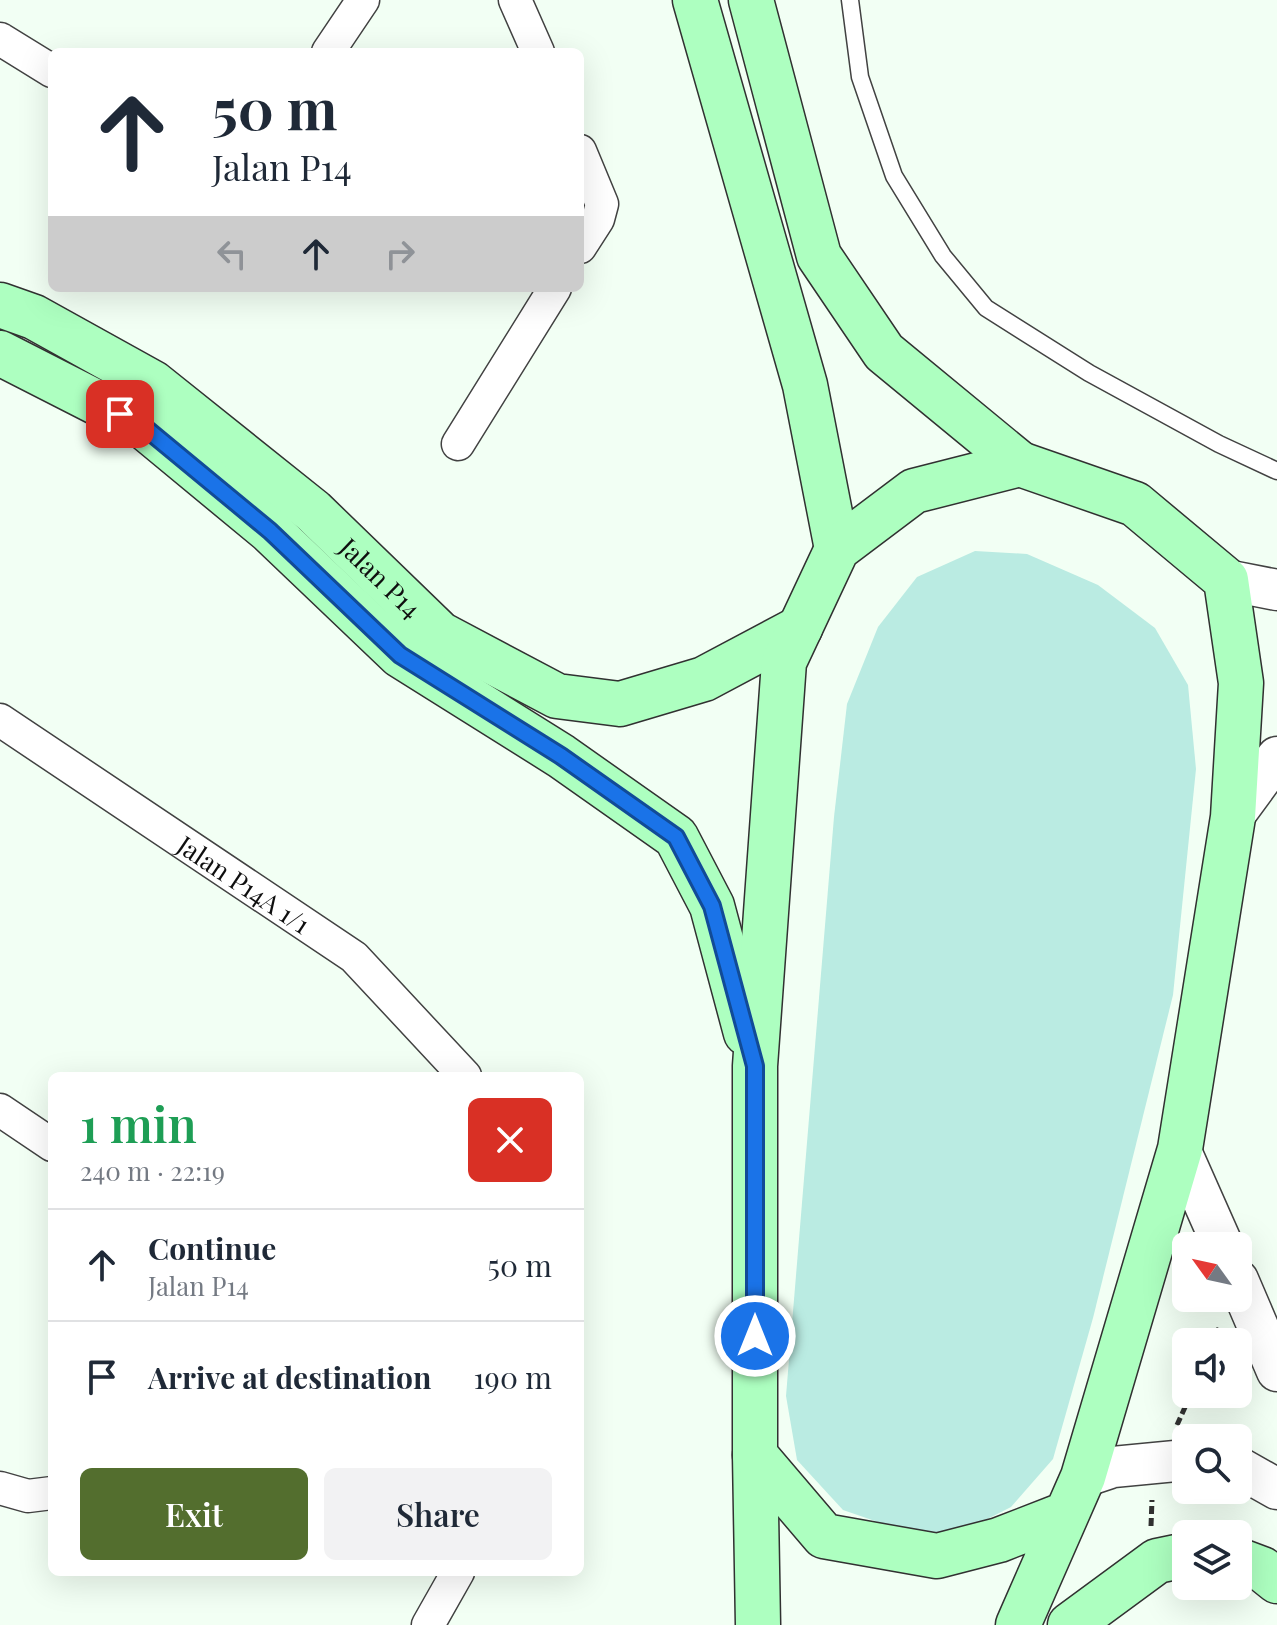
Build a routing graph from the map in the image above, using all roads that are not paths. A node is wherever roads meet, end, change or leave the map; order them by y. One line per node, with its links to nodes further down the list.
1 (363, 0): 7 (street)
2 (515, 0): 8 (street)
3 (695, 0): 18 (main road)
4 (751, 0): 16 (main road)
5 (850, 0): 17 (lane)
6 (0, 39): 9 (street)
7 (331, 48)
8 (536, 48)
9 (48, 69)
10 (584, 161): 11 (street)
11 (584, 241)
12 (553, 292): 15 (street)
13 (0, 305): 21 (main road, Jalan P14)
14 (0, 353): 25 (main road, Jalan P14)
15 (458, 444)
16 (1020, 464): 18 (main road); 19 (main road)
17 (1277, 471)
18 (837, 549): 21 (main road)
19 (1226, 580): 20 (street); 24 (main road)
20 (1277, 590)
21 (800, 628): 25 (main road)
22 (0, 720): 26 (street, Jalan P14A 1/1)
23 (1277, 757): 24 (street)
24 (1233, 817): 29 (main road)
25 (755, 1066): 34 (main road)
26 (461, 1072)
27 (0, 1110): 28 (street)
28 (48, 1142)
29 (1180, 1149): 30 (street); 39 (main road)
30 (1217, 1232)
31 (1252, 1312): 32 (street)
32 (1277, 1371)
33 (1172, 1451): 39 (street)
34 (755, 1455): 39 (main road); 45 (main road)
35 (1252, 1475): 37 (street)
36 (0, 1488): 38 (street)
37 (1277, 1489)
38 (48, 1494)
39 (1075, 1495): 46 (main road)
40 (1172, 1558): 47 (main road)
41 (1252, 1565): 43 (main road)
42 (456, 1576): 44 (street)
43 (1277, 1581)
44 (428, 1625)
45 (758, 1625)
46 (1018, 1625)
47 (1070, 1625)

